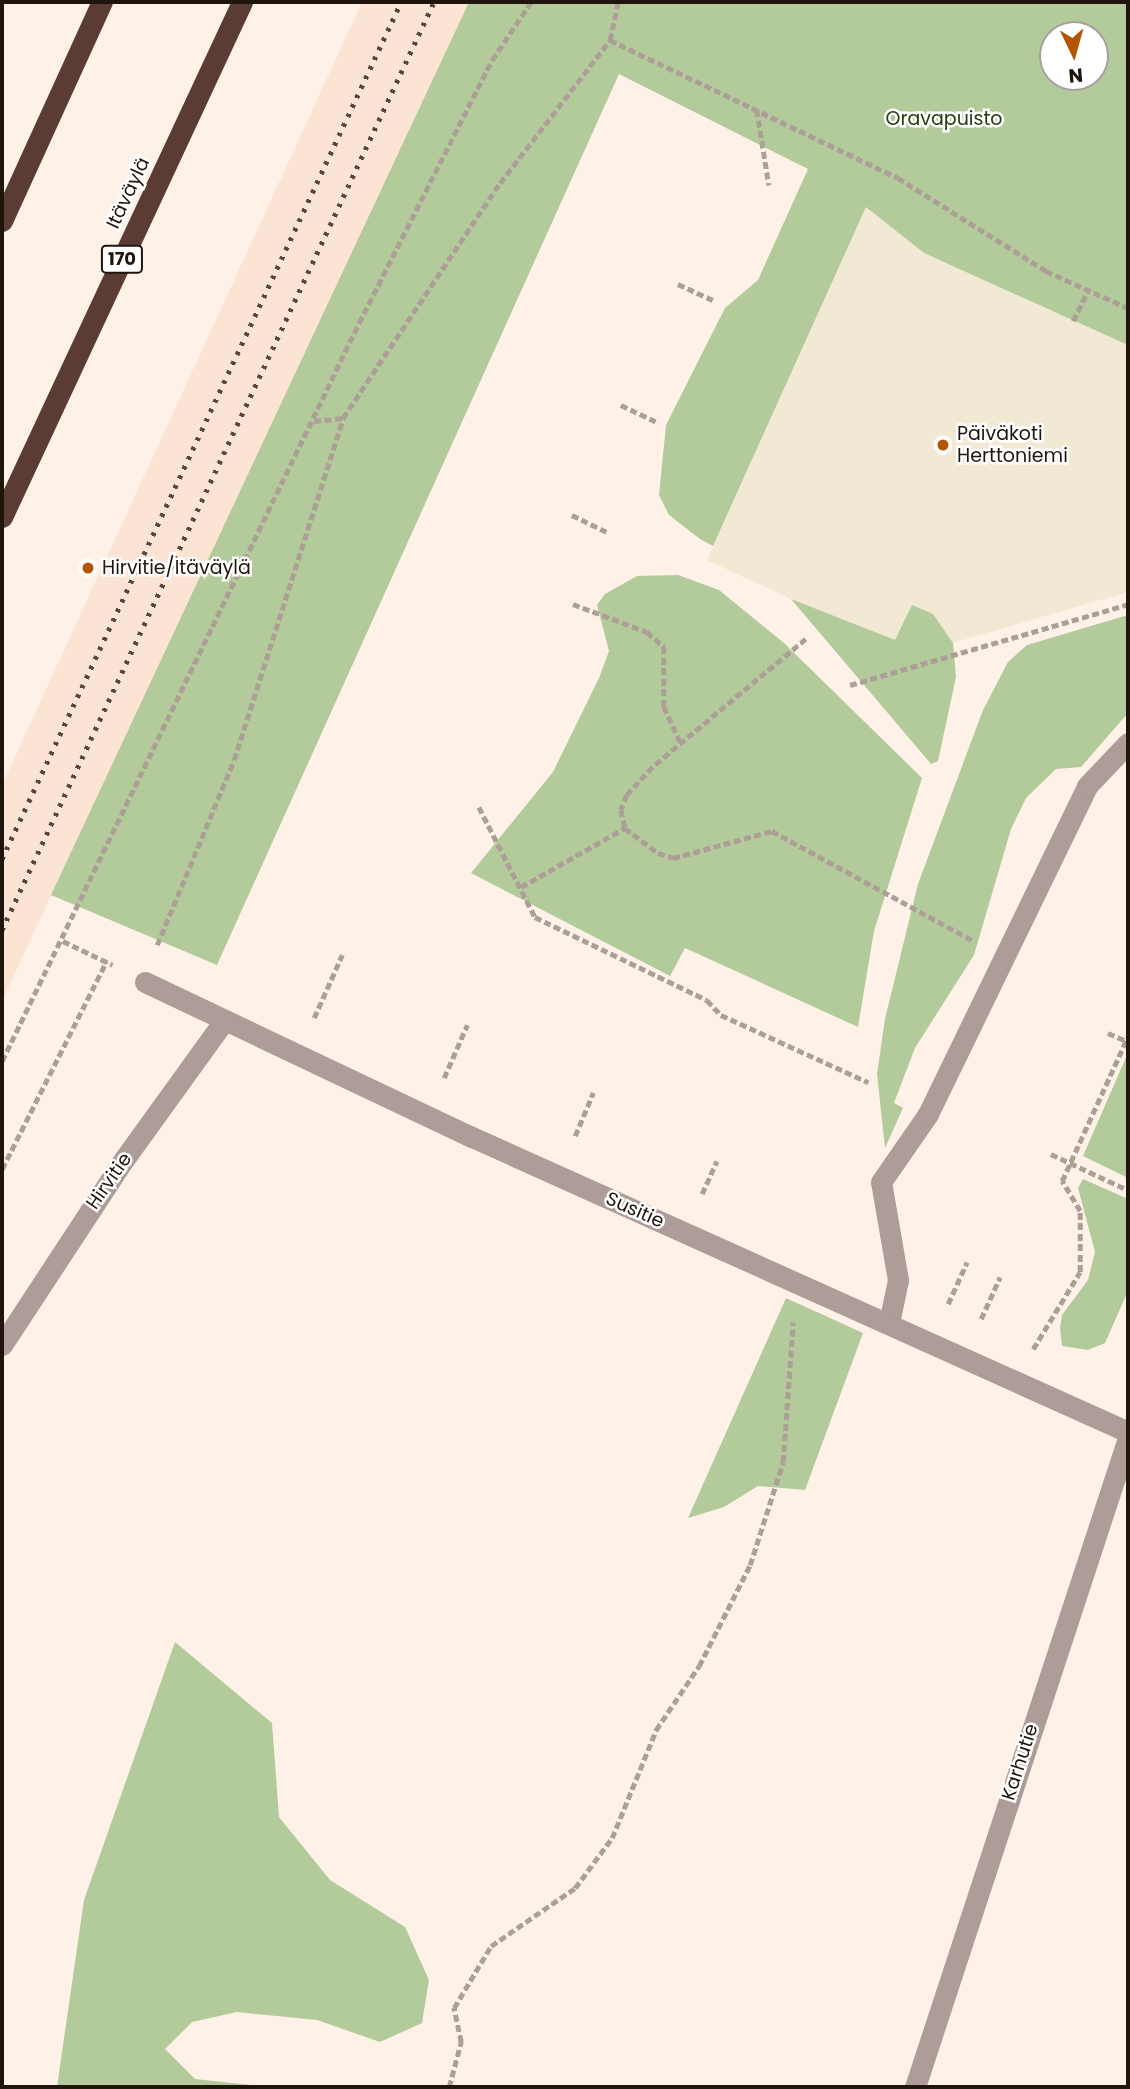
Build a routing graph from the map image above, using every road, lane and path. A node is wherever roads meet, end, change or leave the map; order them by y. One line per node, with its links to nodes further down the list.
1 (102, 2): 8 (highway)
2 (242, 2): 19 (highway, Itäväylä / 170)
3 (531, 2): 16 (path)
4 (618, 2): 5 (path)
5 (610, 40): 6 (path); 15 (path)
6 (757, 110): 7 (path); 10 (path)
7 (769, 185)
8 (2, 221)
9 (678, 284): 11 (path)
10 (1088, 290): 12 (path); 13 (path)
11 (715, 301)
12 (1128, 308)
13 (1073, 321)
14 (621, 405): 17 (path)
15 (343, 418): 16 (path); 34 (path)
16 (313, 421): 30 (path)
17 (659, 423)
18 (572, 514): 20 (path)
19 (2, 517)
20 (607, 532)
21 (573, 604): 25 (path)
22 (1128, 604): 24 (path)
23 (806, 639): 25 (path)
24 (850, 685)
25 (681, 743): 28 (path)
26 (1128, 743): 32 (street)
27 (480, 807): 29 (path)
28 (625, 828): 29 (path); 32 (path)
29 (520, 887): 42 (path)
30 (63, 942): 33 (path); 40 (path)
31 (342, 955): 35 (path)
32 (1004, 957): 56 (street)
33 (107, 962): 34 (path); 48 (path)
34 (145, 982): 36 (street, Susitie)
35 (313, 1019)
36 (223, 1021): 53 (street, Susitie); 57 (street, Hirvitie)
37 (467, 1025): 41 (path)
38 (1108, 1033): 39 (path)
39 (1128, 1039): 47 (path)
40 (2, 1060)
41 (443, 1078)
42 (867, 1082)
43 (593, 1093): 44 (path)
44 (575, 1136)
45 (1051, 1154): 47 (path)
46 (717, 1161): 50 (path)
47 (1072, 1163): 49 (path); 58 (path)
48 (2, 1169)
49 (1128, 1190)
50 (702, 1194)
51 (967, 1262): 54 (path)
52 (1000, 1278): 55 (path)
53 (802, 1284): 56 (street, Susitie); 61 (path)
54 (948, 1304)
55 (981, 1319)
56 (889, 1323): 58 (street, Susitie)
57 (2, 1345)
58 (1013, 1382): 59 (street, Susitie)
59 (1128, 1432)
60 (1128, 1438): 62 (street, Karhutie)
61 (449, 2087)
62 (915, 2087)

